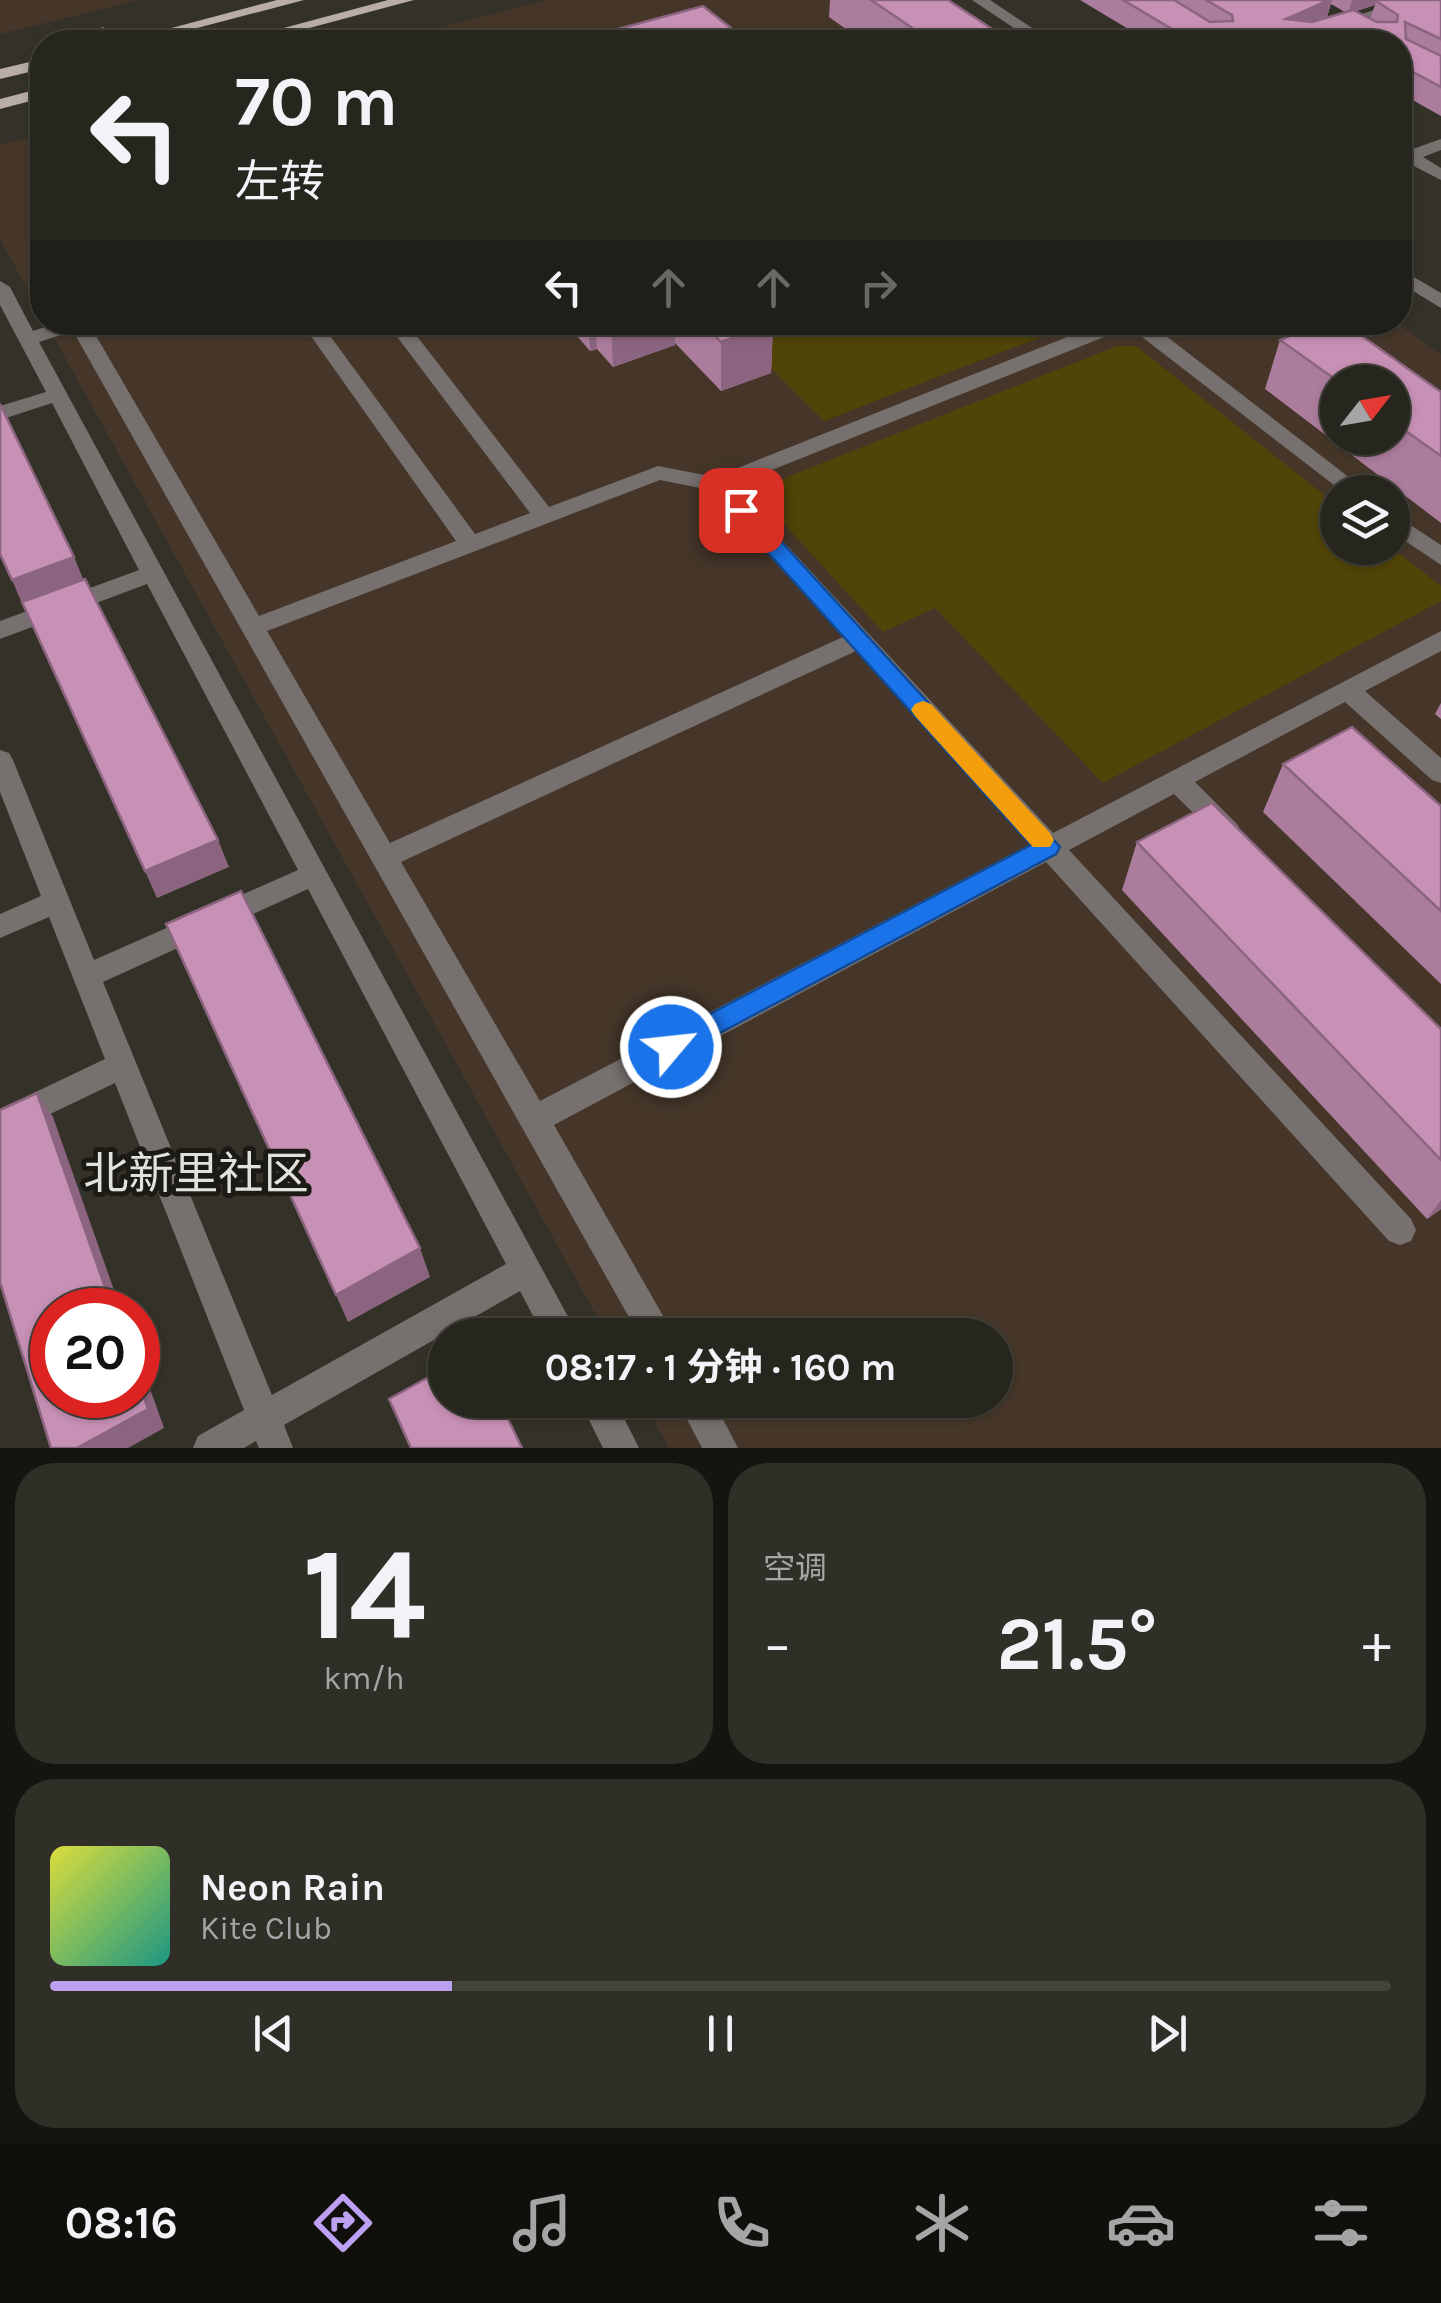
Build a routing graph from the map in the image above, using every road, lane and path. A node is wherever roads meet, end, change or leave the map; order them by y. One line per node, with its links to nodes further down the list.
1 (296, 0): 7 (main road)
2 (406, 0): 8 (main road)
3 (1417, 0): 6 (street)
4 (989, 2): 9 (street)
5 (1318, 8): 6 (street)
6 (1347, 24): 10 (street); 11 (street)
7 (175, 30)
8 (287, 30)
9 (1028, 30)
10 (1328, 30)
11 (1358, 30)
12 (30, 67): 13 (main road)
13 (0, 74)
14 (30, 96): 15 (main road)
15 (0, 104)
16 (1441, 144): 17 (street)
17 (1412, 153)
18 (1412, 160): 19 (street)
19 (1441, 175)
20 (1412, 283): 22 (street)
21 (0, 286): 29 (street)
22 (1441, 302)
23 (40, 335): 29 (street)
24 (85, 335): 39 (street)
25 (319, 335): 36 (street)
26 (405, 335): 34 (street)
27 (1094, 335): 33 (street)
28 (1141, 335): 32 (street)
29 (28, 339): 30 (street)
30 (57, 395): 31 (street); 38 (street)
31 (0, 413)
32 (1334, 475)
33 (717, 484): 34 (street); 41 (street)
34 (544, 516): 36 (street)
35 (1410, 534): 37 (street)
36 (470, 544): 39 (street)
37 (1441, 557)
38 (151, 574): 40 (street); 50 (street)
39 (252, 628): 49 (street)
40 (0, 630)
41 (860, 640): 47 (street); 49 (street)
42 (1441, 640): 43 (street)
43 (1346, 689): 45 (street); 46 (street)
44 (0, 760): 51 (street)
45 (1441, 773)
46 (1175, 779): 47 (street); 48 (street)
47 (1048, 847): 55 (street); 57 (street)
48 (1245, 848)
49 (384, 858): 55 (street)
50 (313, 875): 53 (street); 58 (street)
51 (56, 902): 52 (street); 53 (street)
52 (0, 926)
53 (86, 977): 54 (street)
54 (122, 1065): 56 (street); 63 (street)
55 (534, 1120): 60 (street)
56 (0, 1124)
57 (1400, 1230)
58 (527, 1270): 59 (street); 63 (street)
59 (553, 1318)
60 (646, 1318)
61 (606, 1418): 65 (street)
62 (704, 1418): 66 (street)
63 (270, 1433): 64 (street)
64 (210, 1448)
65 (622, 1448)
66 (721, 1448)

